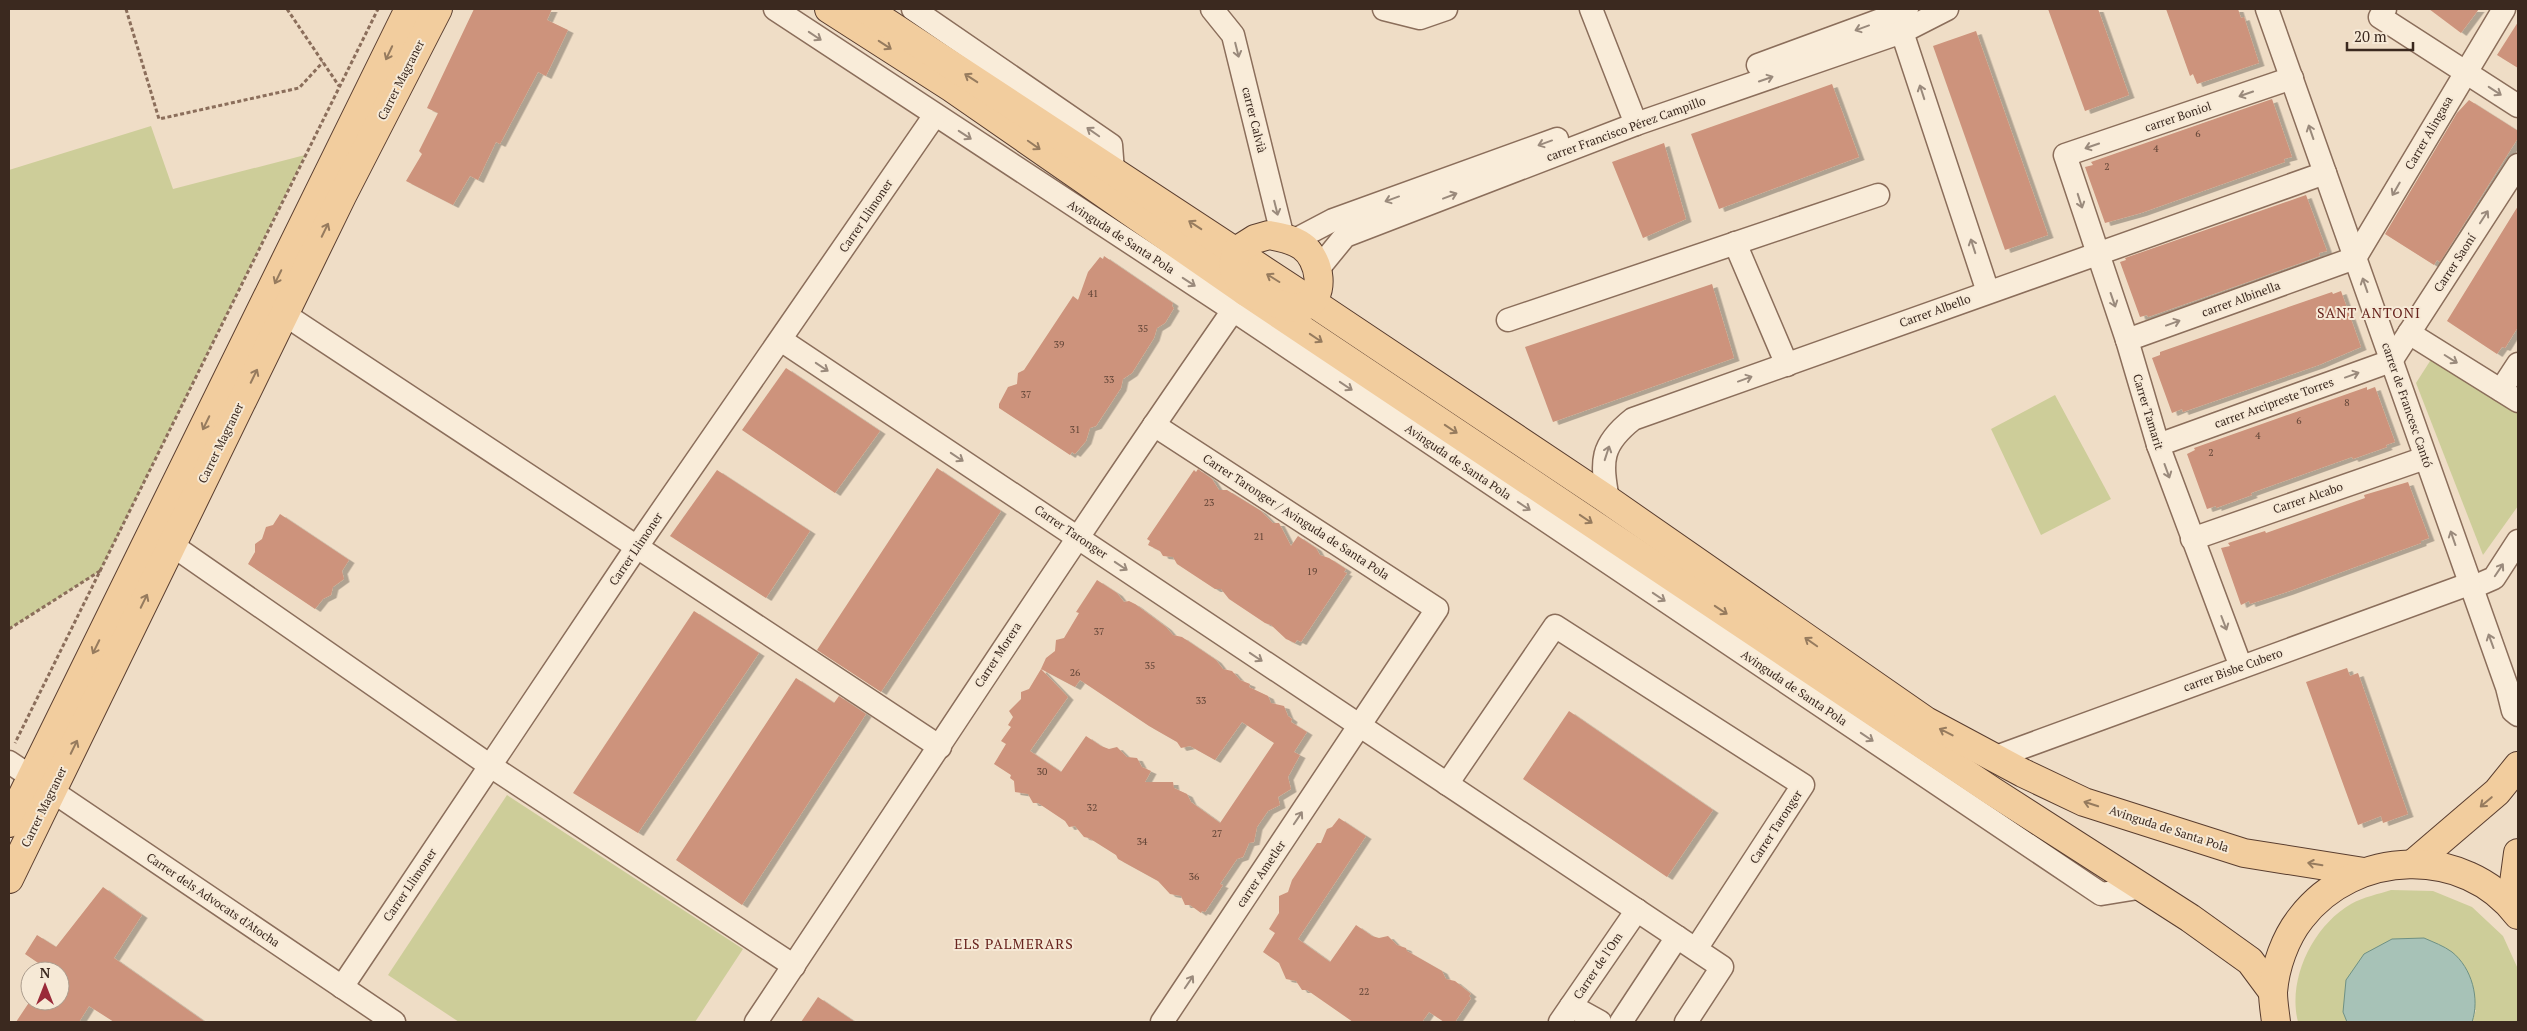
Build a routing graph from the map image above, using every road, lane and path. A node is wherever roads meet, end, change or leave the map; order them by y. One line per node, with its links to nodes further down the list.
1 (126, 9): 20 (path)
2 (287, 9): 20 (path)
3 (378, 9): 23 (path)
4 (409, 9): 71 (main road, Carrer Magraner, one-way to 71)
5 (438, 9): 41 (main road, Carrer Magraner, one-way to 5)
6 (775, 9): 25 (street, Avinguda de Santa Pola, one-way to 25)
7 (829, 9): 39 (main road, Avinguda de Santa Pola, one-way to 39)
8 (866, 9): 29 (main road, Avinguda de Santa Pola, one-way to 8)
9 (913, 9): 29 (street, one-way to 9)
10 (1212, 9): 32 (street, carrer Calvià, one-way to 32)
11 (1384, 9): 12 (street)
12 (1446, 9)
13 (1591, 9): 26 (street)
14 (1907, 9): 19 (street, carrer Francisco Pérez Campillo)
15 (1947, 9): 19 (street, carrer Francisco Pérez Campillo)
16 (2268, 9): 22 (street, carrer de Francesc Cantó)
17 (2504, 9): 21 (street, Carrer Alingasa)
18 (2383, 13): 21 (street)
19 (1890, 20): 26 (street, carrer Francisco Pérez Campillo); 38 (street, one-way to 19)
20 (323, 62): 23 (path)
21 (2465, 72): 24 (street, one-way to 24); 36 (street, Carrer Alingasa, one-way to 36)
22 (2292, 78): 27 (street, carrer Boniol, one-way to 27); 30 (street, carrer de Francesc Cantó, one-way to 22)
23 (340, 86): 59 (path)
24 (2518, 106)
25 (935, 115): 39 (street, Avinguda de Santa Pola, one-way to 39); 44 (street, Carrer Llimoner)
26 (1634, 118): 32 (street, carrer Francisco Pérez Campillo, one-way to 32); 37 (street, carrer Francisco Pérez Campillo, one-way to 26)
27 (2065, 155): 35 (street, Carrer Tamarit, one-way to 35)
28 (2518, 165): 43 (street, Carrer Saoní, one-way to 28)
29 (1113, 171): 34 (main road, Avinguda de Santa Pola, one-way to 29)
30 (2325, 173): 35 (street, Carrer Albello); 36 (street, carrer de Francesc Cantó)
31 (1878, 195): 33 (street)
32 (1288, 239): 34 (main road); 37 (main road)
33 (1735, 243): 42 (street); 47 (street)
34 (1236, 251): 39 (main road, Avinguda de Santa Pola); 40 (main road, Avinguda de Santa Pola, one-way to 34)
35 (2097, 254): 38 (street, Carrer Albello); 45 (street, Carrer Tamarit, one-way to 45)
36 (2355, 258): 45 (street, carrer Albinella, one-way to 36); 46 (street, carrer de Francesc Cantó, one-way to 36)
37 (1318, 269): 40 (main road)
38 (1988, 292): 47 (street, Carrer Albello)
39 (1240, 301): 40 (main road, Avinguda de Santa Pola); 50 (street, Carrer Morera); 84 (main road, Avinguda de Santa Pola, one-way to 84)
40 (1312, 302): 53 (main road, Avinguda de Santa Pola)
41 (284, 314): 57 (main road, Carrer Magraner, one-way to 41); 58 (street)
42 (1508, 320)
43 (2410, 333): 46 (street, Carrer Saoní); 49 (street, one-way to 49)
44 (781, 340): 54 (street, Carrer Taronger, one-way to 54); 58 (street, Carrer Llimoner)
45 (2127, 340): 51 (street, Carrer Tamarit)
46 (2391, 361): 51 (street, carrer Arcipreste Torres, one-way to 46); 52 (street, carrer de Francesc Cantó)
47 (1787, 364): 53 (street, Carrer Albello, one-way to 47)
48 (2518, 364): 49 (street)
49 (2510, 396)
50 (1154, 425): 54 (street, Carrer Morera); 65 (street, Carrer Taronger / Avinguda de Santa Pola)
51 (2158, 445): 55 (street, Carrer Tamarit, one-way to 55)
52 (2425, 458): 55 (street, Carrer Alcabo); 60 (street, carrer de Francesc Cantó, one-way to 52)
53 (1608, 500): 68 (main road, Avinguda de Santa Pola, one-way to 53)
54 (1079, 538): 65 (street, Carrer Taronger, one-way to 65); 66 (street, Carrer Morera)
55 (2192, 539): 62 (street, Carrer Tamarit, one-way to 62)
56 (2518, 542): 60 (street, carrer Bisbe Cubero, one-way to 56)
57 (172, 545): 69 (street); 71 (main road, Carrer Magraner, one-way to 57)
58 (636, 548): 66 (street); 69 (street, Carrer Llimoner)
59 (100, 571): 61 (path); 67 (path)
60 (2470, 586): 62 (street, carrer Bisbe Cubero); 63 (street, carrer de Francesc Cantó, one-way to 60)
61 (9, 629)
62 (2241, 667): 68 (street, carrer Bisbe Cubero)
63 (2513, 687): 64 (street, carrer de Francesc Cantó)
64 (2518, 715)
65 (1360, 726): 72 (street, Carrer Taronger); 88 (street, carrer Ametler, one-way to 65)
66 (940, 747): 82 (street, Carrer Morera)
67 (10, 755): 71 (street, Carrer dels Advocats d'Atocha)
68 (1996, 757): 76 (main road, Avinguda de Santa Pola, one-way to 68)
69 (489, 766): 82 (street); 83 (street, Carrer Llimoner)
70 (2518, 766): 75 (main road, one-way to 75)
71 (42, 784): 73 (main road, Carrer Magraner); 77 (main road, Carrer Magraner); 83 (street, Carrer dels Advocats d'Atocha)
72 (1447, 784): 78 (street, Carrer Taronger); 81 (street, Carrer Taronger)
73 (9, 823)
74 (2518, 854): 79 (main road)
75 (2414, 863): 76 (main road); 79 (main road)
76 (2364, 872): 84 (main road)
77 (9, 879)
78 (1637, 910): 80 (street, Carrer Taronger); 85 (street, Carrer de l'Om)
79 (2514, 910)
80 (1677, 937): 81 (street, Carrer Taronger); 90 (street)
81 (1696, 949): 91 (street)
82 (794, 966): 87 (street, Carrer Morera)
83 (342, 987): 86 (street, Carrer dels Advocats d'Atocha)
84 (2273, 992): 92 (main road)
85 (1566, 1014): 89 (street)
86 (394, 1022)
87 (756, 1022)
88 (1162, 1022)
89 (1600, 1022)
90 (1621, 1022)
91 (1686, 1022)
92 (2276, 1022)

